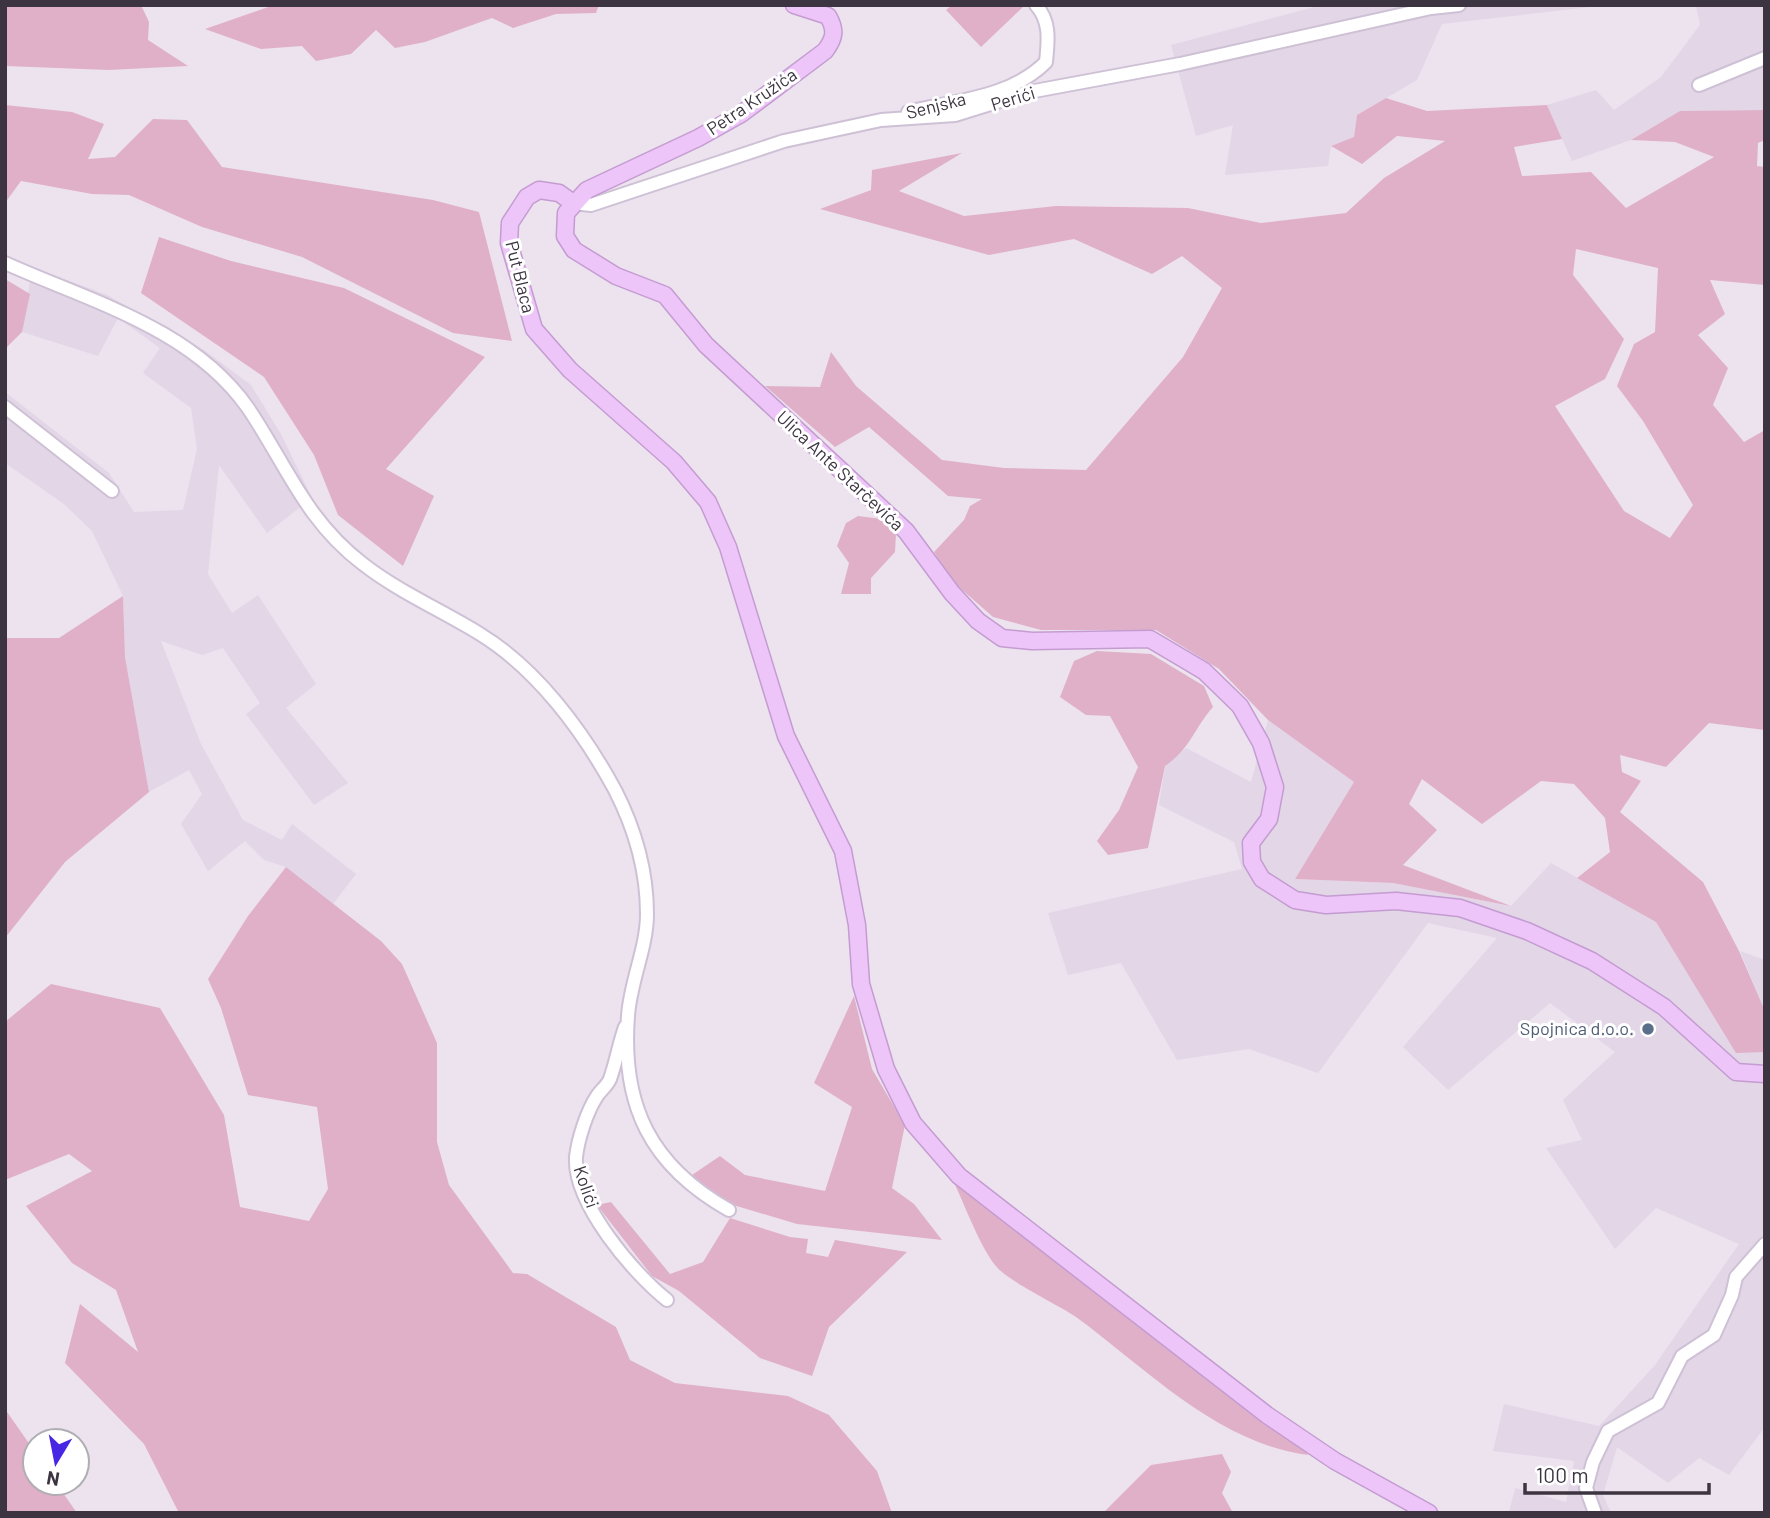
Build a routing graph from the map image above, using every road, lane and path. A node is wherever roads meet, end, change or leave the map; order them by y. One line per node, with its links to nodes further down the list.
1 (794, 5): 7 (street, Petra Kružića)
2 (1036, 5): 6 (street, Senjska)
3 (1458, 5): 6 (street, Perići)
4 (1765, 58): 5 (street)
5 (1699, 85)
6 (881, 120): 7 (street, Perići)
7 (573, 203): 12 (street, Ulica Ante Starčevića); 16 (street, Put Blaca)
8 (5, 263): 11 (street)
9 (5, 407): 10 (street)
10 (113, 491)
11 (628, 1016): 13 (street); 15 (street, Kolići)
12 (1765, 1074)
13 (729, 1210)
14 (1765, 1244): 17 (street)
15 (667, 1300)
16 (1429, 1513)
17 (1595, 1513)

